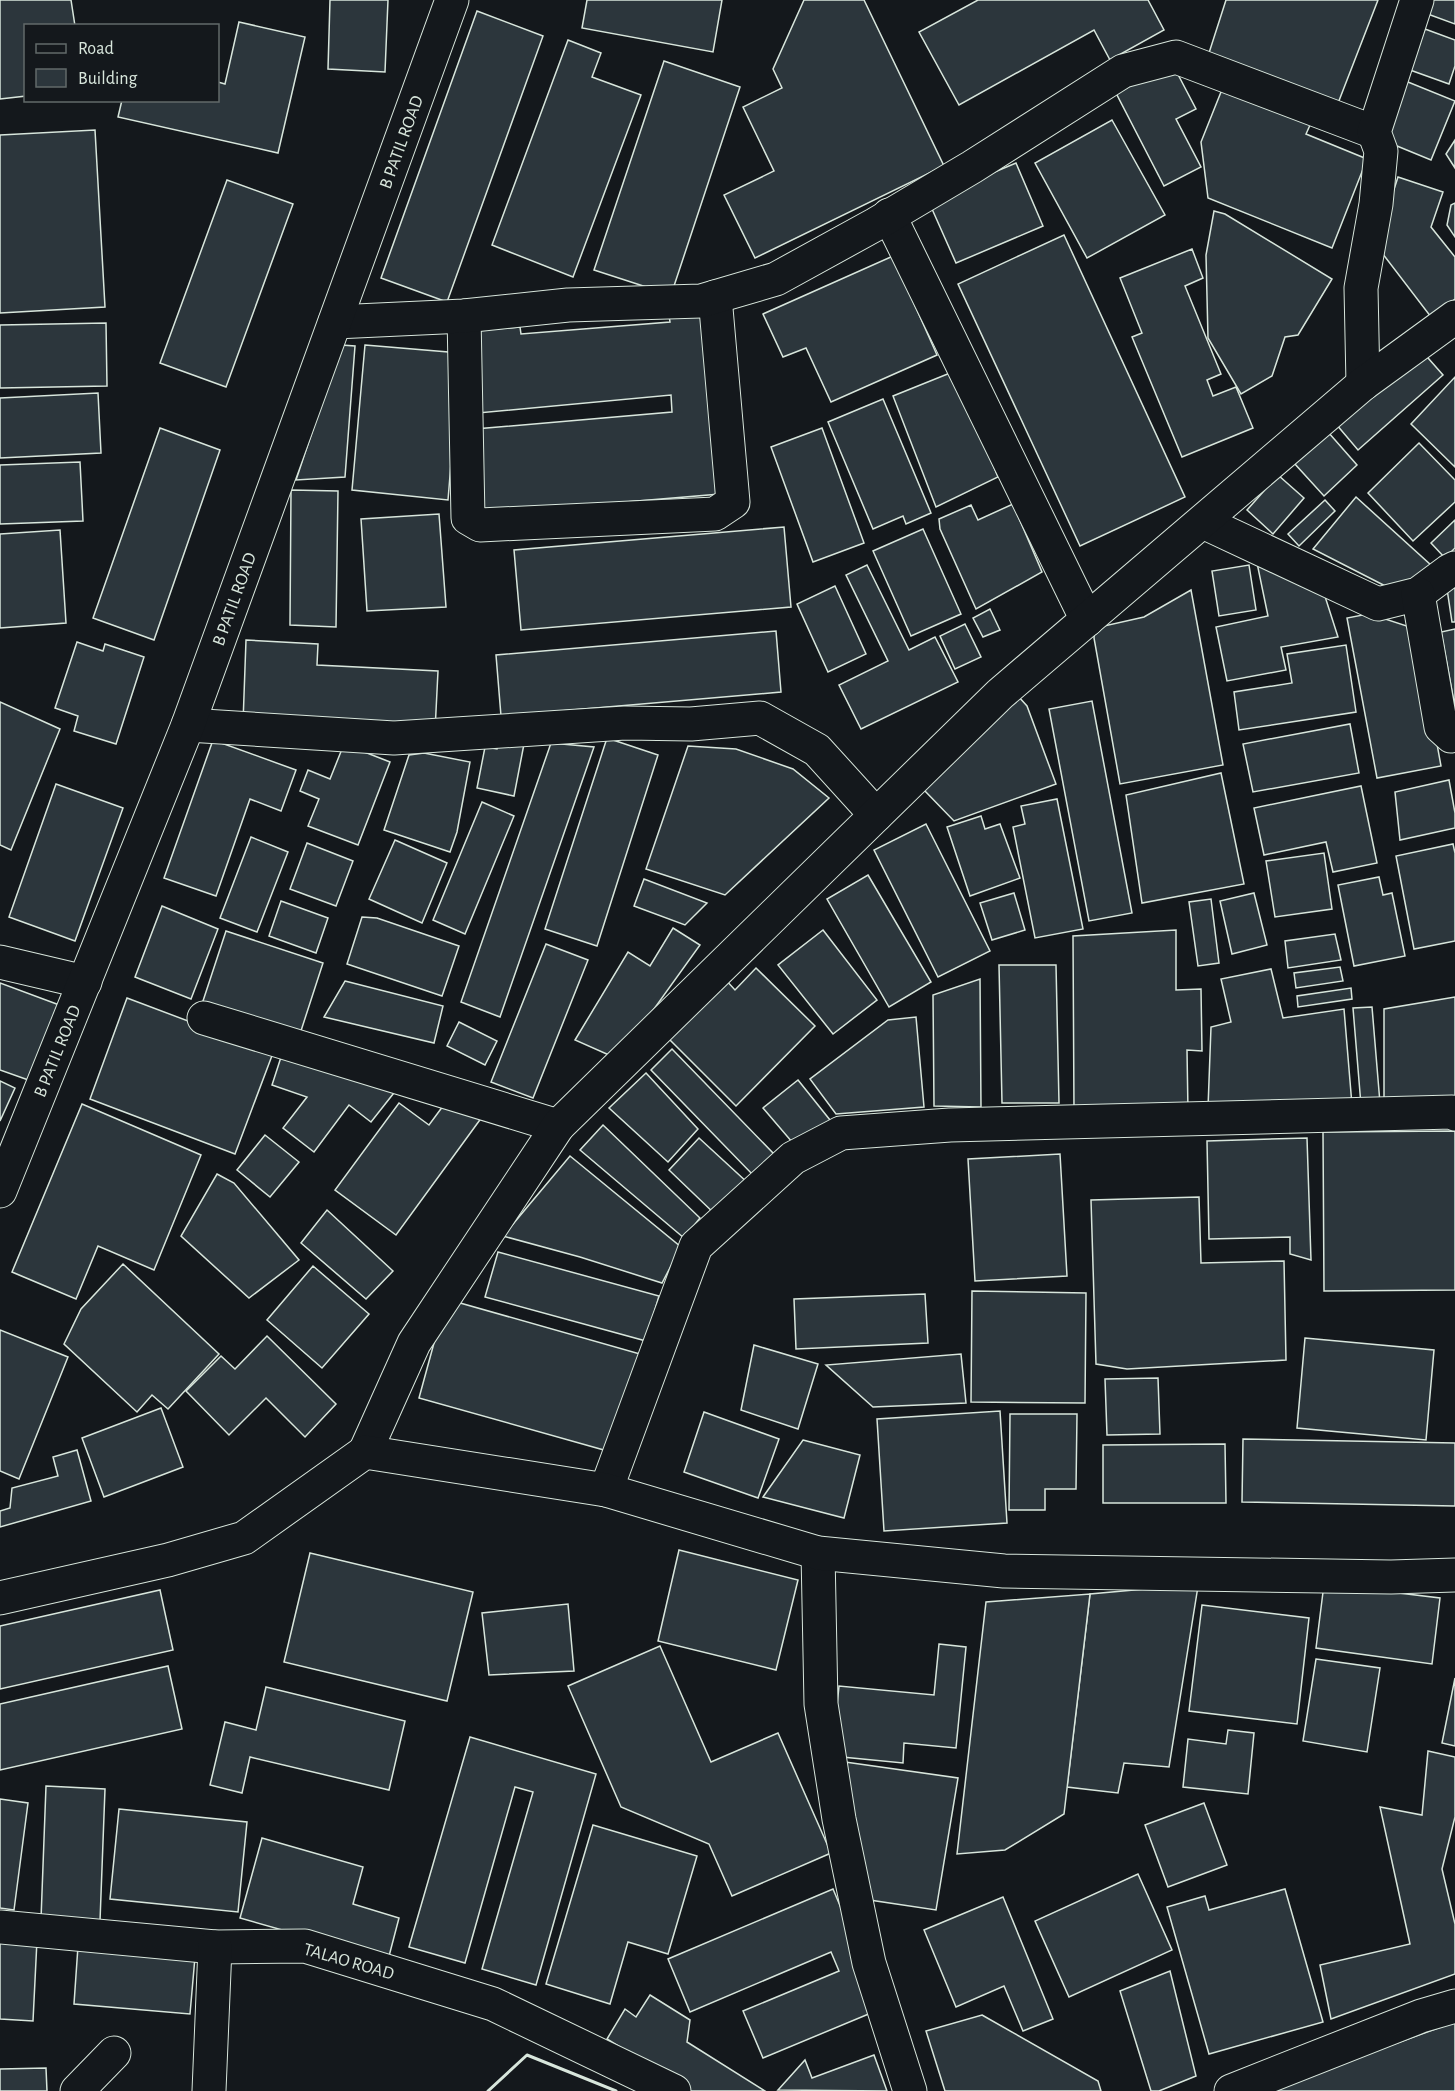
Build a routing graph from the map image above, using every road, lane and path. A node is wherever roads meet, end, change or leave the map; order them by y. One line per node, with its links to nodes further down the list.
1 (452, 0): 7 (street, B PATIL ROAD)
2 (1417, 0): 3 (street)
3 (1374, 132): 4 (street); 9 (street)
4 (889, 215): 5 (street); 13 (street)
5 (715, 297): 6 (street); 6 (street)
6 (464, 316): 7 (street)
7 (335, 322): 14 (street, B PATIL ROAD)
8 (1450, 328): 9 (street)
9 (1363, 384): 10 (street)
10 (1203, 522): 12 (street); 13 (street)
11 (1455, 568): 12 (street)
12 (1418, 594): 15 (street)
13 (1087, 620): 16 (street)
14 (188, 725): 16 (street); 18 (street, B PATIL ROAD)
15 (1455, 735)
16 (876, 815): 21 (street)
17 (0, 963): 18 (street)
18 (85, 982): 22 (street, B PATIL ROAD)
19 (204, 1018): 21 (street)
20 (1455, 1114): 24 (street)
21 (558, 1126): 23 (street)
22 (0, 1191)
23 (365, 1452): 24 (street); 27 (street)
24 (606, 1490): 25 (street)
25 (818, 1552): 26 (street); 35 (street)
26 (1455, 1575)
27 (0, 1598)
28 (0, 1927): 29 (street, TALAO ROAD)
29 (214, 1947): 33 (street); 34 (street, TALAO ROAD)
30 (1455, 2006): 36 (street)
31 (114, 2053): 32 (street)
32 (78, 2091)
33 (209, 2091)
34 (674, 2091)
35 (910, 2091)
36 (1230, 2091)

